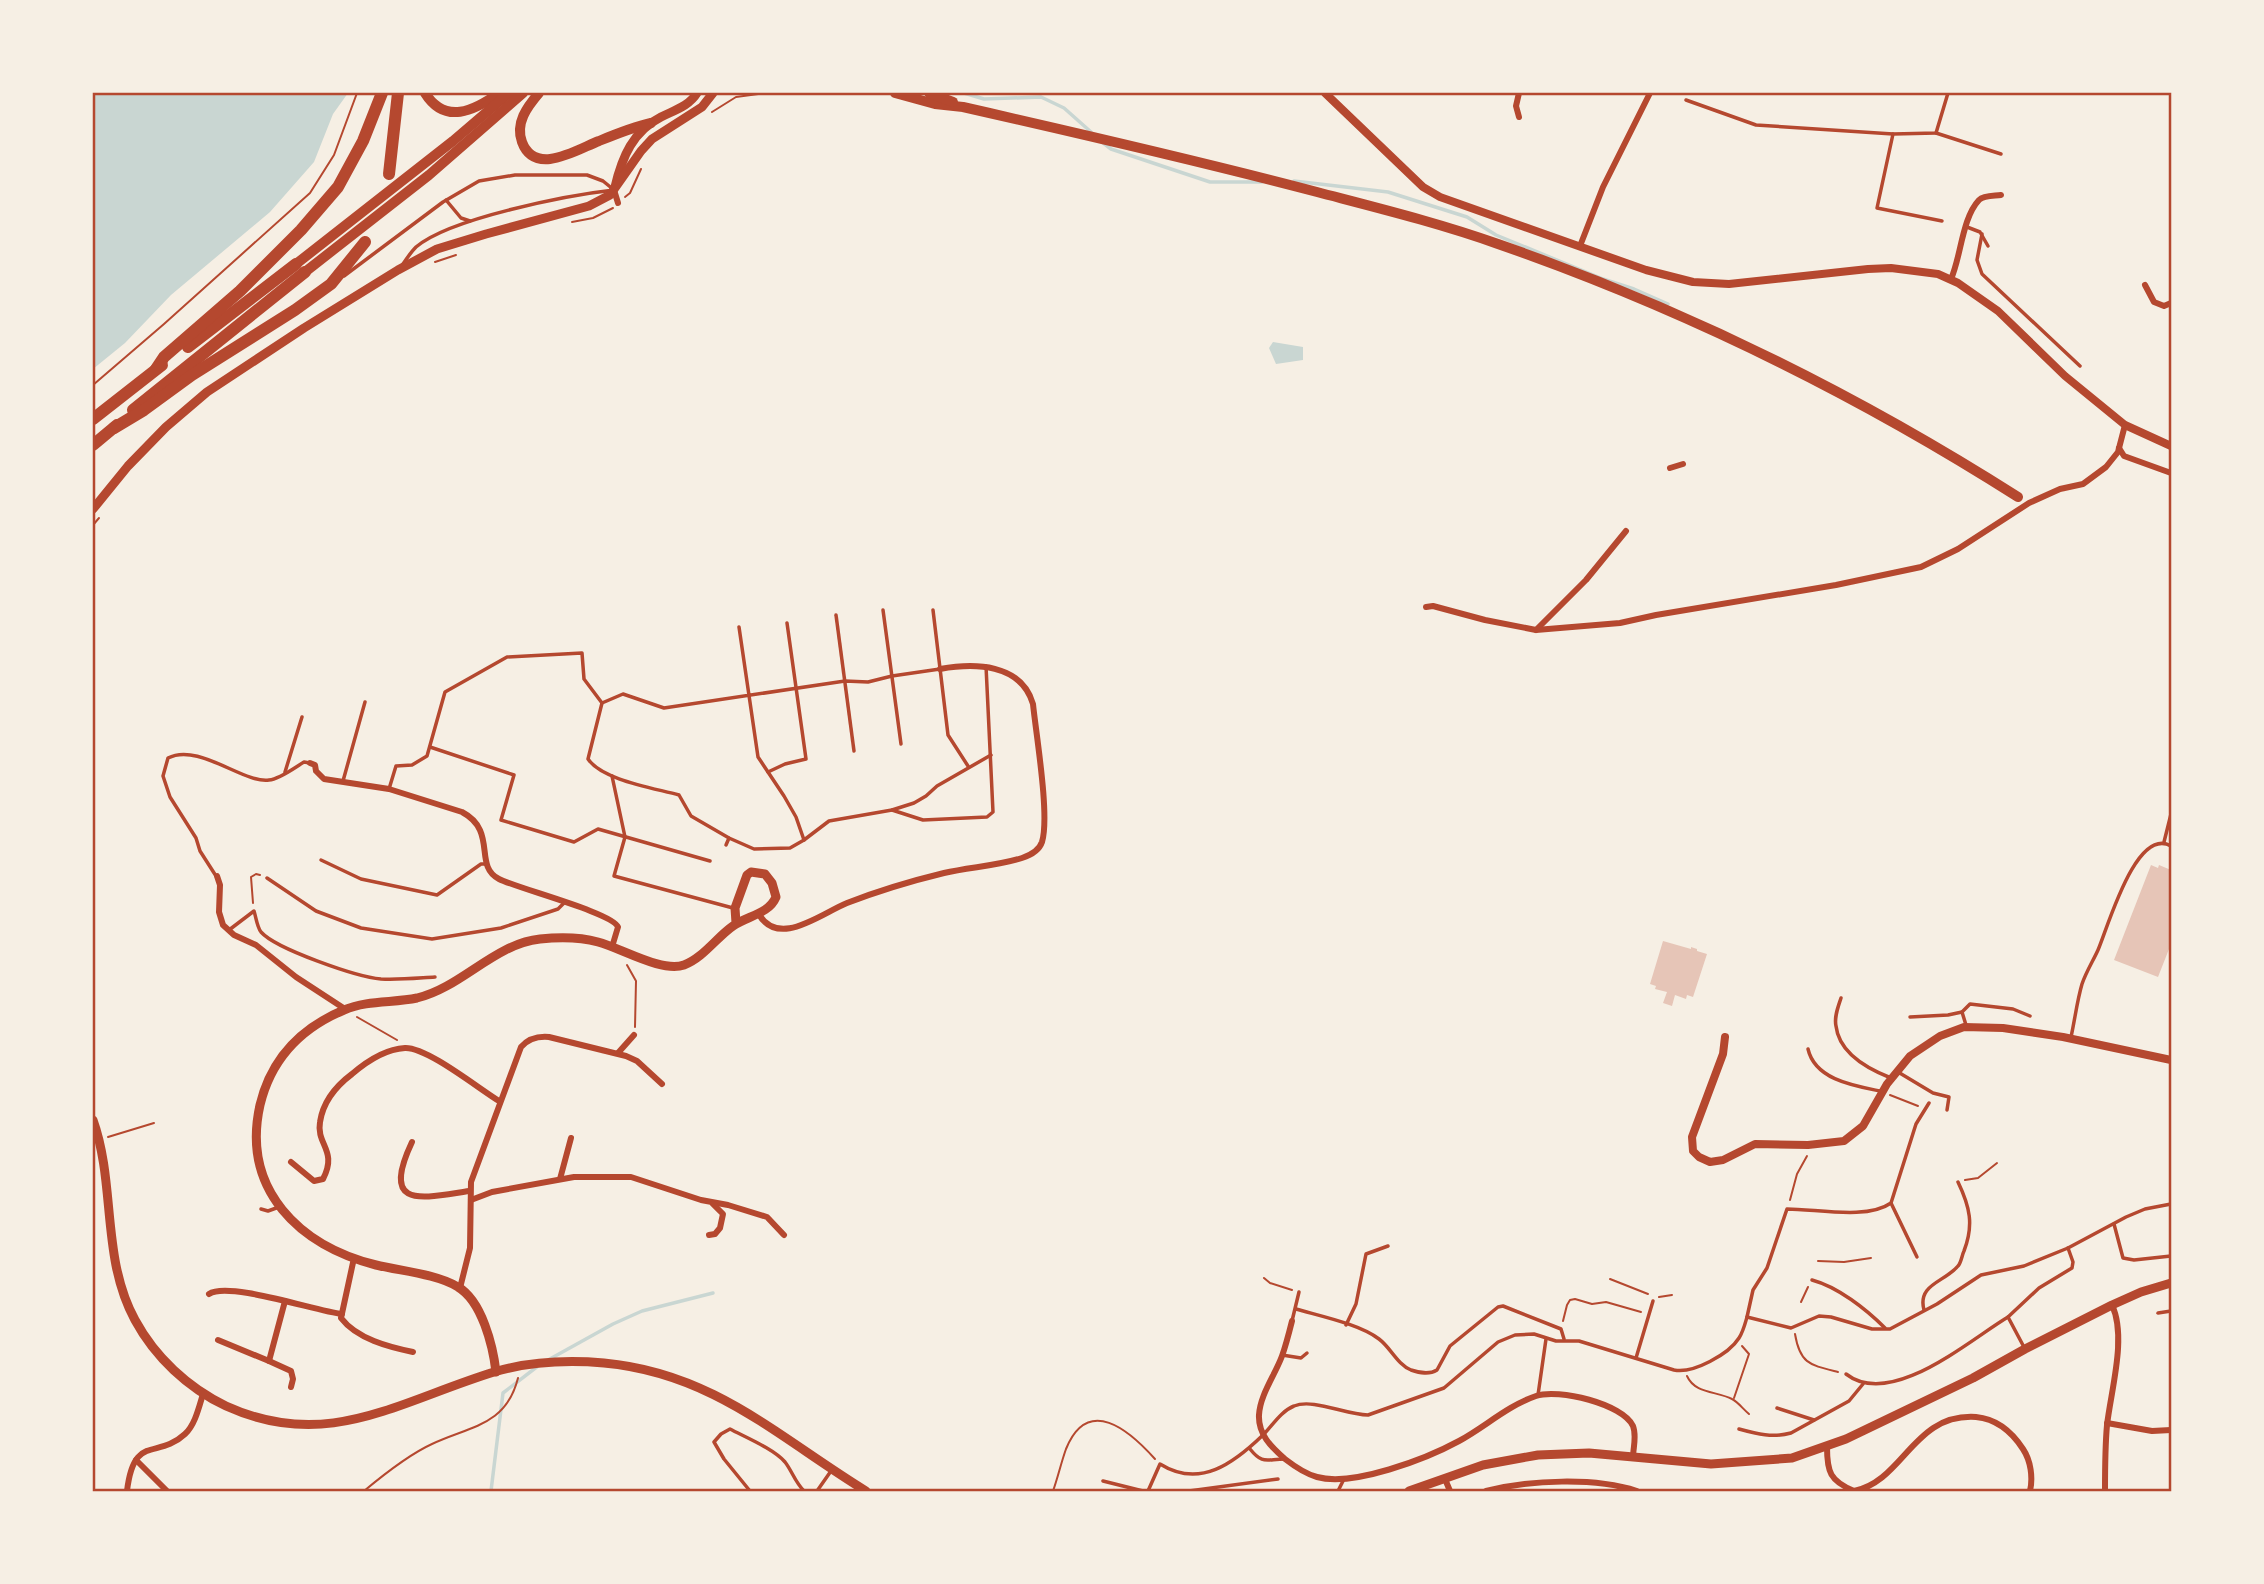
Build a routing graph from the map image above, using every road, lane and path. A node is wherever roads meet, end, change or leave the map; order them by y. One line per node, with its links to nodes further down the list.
1 (357, 93): 50 (path)
2 (382, 93): 49 (highway)
3 (398, 93): 28 (highway)
4 (425, 93): 5 (highway)
5 (499, 93)
6 (509, 93): 42 (highway)
7 (523, 93): 42 (highway)
8 (539, 93): 22 (highway)
9 (697, 93): 22 (main road)
10 (713, 93): 25 (main road)
11 (766, 93): 20 (path)
12 (895, 93): 19 (main road)
13 (929, 93): 19 (main road)
14 (1325, 93): 38 (street)
15 (1519, 93): 21 (street)
16 (1650, 93): 38 (street)
17 (1948, 93): 23 (lane)
18 (1686, 100): 24 (lane)
19 (963, 107): 60 (main road)
20 (712, 111)
21 (1519, 117)
22 (651, 123): 25 (lane); 29 (main road)
23 (1936, 133): 24 (lane); 26 (lane)
24 (1893, 134): 34 (lane)
25 (652, 139): 29 (main road)
26 (2001, 154)
27 (643, 166): 32 (path)
28 (389, 174)
29 (614, 190): 31 (lane); 32 (street); 33 (lane); 43 (main road)
30 (2001, 195): 35 (street)
31 (446, 200): 33 (lane); 45 (lane)
32 (618, 203)
33 (474, 221): 43 (lane)
34 (1942, 221)
35 (1966, 227): 36 (lane); 44 (street)
36 (1982, 233): 39 (lane); 48 (lane)
37 (365, 242): 45 (highway)
38 (1580, 246): 44 (street)
39 (1988, 246)
40 (456, 255): 41 (path)
41 (434, 262)
42 (301, 268): 49 (highway); 53 (highway)
43 (398, 270): 61 (main road)
44 (1951, 279): 52 (street)
45 (331, 284): 53 (highway)
46 (2145, 285): 47 (street)
47 (2171, 303)
48 (2080, 366)
49 (156, 369): 51 (highway)
50 (93, 384)
51 (93, 419)
52 (2125, 425): 55 (street); 56 (street)
53 (114, 428): 54 (highway)
54 (93, 445)
55 (2171, 446)
56 (2119, 448): 59 (street); 70 (street)
57 (1683, 464): 58 (street)
58 (1670, 468)
59 (2171, 473)
60 (2018, 497)
61 (97, 512): 62 (path)
62 (93, 525)
63 (1626, 531): 70 (street)
64 (1426, 607): 70 (street)
65 (883, 610): 73 (lane)
66 (933, 610): 72 (lane)
67 (836, 615): 74 (lane)
68 (787, 623): 75 (lane)
69 (739, 627): 76 (lane)
70 (1536, 630)
71 (986, 665): 72 (street); 83 (lane); 107 (street)
72 (940, 669): 73 (lane); 85 (lane)
73 (891, 676): 74 (lane); 80 (lane)
74 (845, 681): 75 (lane); 82 (lane)
75 (796, 688): 76 (lane); 87 (lane)
76 (748, 694): 78 (lane); 87 (lane)
77 (365, 702): 89 (lane)
78 (602, 702): 81 (lane); 88 (lane)
79 (302, 717): 86 (lane)
80 (901, 744)
81 (430, 747): 90 (lane); 93 (lane)
82 (854, 751)
83 (991, 755): 85 (lane); 91 (lane)
84 (310, 762): 86 (lane); 89 (street)
85 (968, 766): 91 (lane)
86 (285, 772): 102 (lane)
87 (768, 772): 95 (lane)
88 (612, 776): 93 (lane); 94 (lane)
89 (343, 781): 90 (street)
90 (388, 789): 101 (street)
91 (892, 810): 95 (lane)
92 (2171, 814): 96 (lane)
93 (625, 837): 100 (lane); 105 (lane)
94 (729, 838): 95 (lane); 97 (lane)
95 (804, 840)
96 (2164, 842): 98 (lane); 121 (lane)
97 (726, 845)
98 (2171, 846)
99 (321, 860): 101 (lane)
100 (710, 860)
101 (486, 864): 104 (street)
102 (217, 876): 109 (street)
103 (267, 878): 104 (lane); 106 (path)
104 (564, 903): 110 (street)
105 (735, 908): 107 (main road); 108 (main road)
106 (254, 911): 109 (lane); 112 (lane)
107 (758, 913): 108 (main road)
108 (736, 923): 111 (main road)
109 (229, 930): 114 (street)
110 (612, 947): 111 (main road); 114 (main road)
111 (628, 952): 119 (path)
112 (435, 977)
113 (1840, 999): 126 (lane)
114 (345, 1009): 123 (path); 148 (main road)
115 (1962, 1012): 116 (lane); 117 (lane); 118 (lane)
116 (2030, 1016)
117 (1910, 1017)
118 (1967, 1027): 121 (street); 126 (street)
119 (634, 1035): 124 (street)
120 (1724, 1037): 138 (street)
121 (2070, 1039): 125 (street)
122 (1808, 1049): 128 (lane)
123 (414, 1050): 129 (street); 139 (street)
124 (618, 1053): 127 (street); 129 (street)
125 (2171, 1060)
126 (1894, 1074): 128 (street); 132 (lane)
127 (662, 1084)
128 (1882, 1092): 131 (path); 138 (street)
129 (499, 1101): 143 (street)
130 (1929, 1103): 131 (lane)
131 (1925, 1109): 145 (lane)
132 (1947, 1110)
133 (93, 1119): 202 (main road)
134 (154, 1123): 135 (path)
135 (111, 1136)
136 (571, 1138): 141 (street)
137 (412, 1142): 143 (street)
138 (1808, 1145): 150 (path)
139 (291, 1162)
140 (1997, 1163): 142 (path)
141 (560, 1179): 144 (street); 146 (street)
142 (1958, 1182): 174 (lane)
143 (470, 1191): 144 (street)
144 (471, 1200): 165 (street)
145 (1891, 1203): 150 (lane); 157 (lane)
146 (713, 1204): 152 (street); 153 (street)
147 (2171, 1204): 151 (lane)
148 (279, 1207): 149 (lane); 158 (main road)
149 (261, 1209)
150 (1787, 1209): 179 (lane)
151 (2114, 1224): 155 (lane); 156 (lane)
152 (709, 1235)
153 (784, 1235)
154 (1388, 1245): 182 (lane)
155 (2068, 1248): 174 (lane); 180 (lane)
156 (2171, 1256)
157 (1917, 1257)
158 (354, 1258): 165 (main road); 177 (street)
159 (1871, 1258): 160 (path)
160 (1818, 1261)
161 (1264, 1278): 166 (path)
162 (1610, 1279): 170 (path)
163 (1812, 1280): 171 (path); 185 (lane)
164 (2171, 1283): 172 (main road)
165 (460, 1288): 197 (main road)
166 (1299, 1292): 173 (lane)
167 (209, 1294): 169 (street)
168 (1672, 1294): 170 (path)
169 (285, 1301): 177 (street); 195 (street)
170 (1653, 1301): 178 (lane)
171 (1801, 1302)
172 (2112, 1305): 190 (main road); 208 (street)
173 (1296, 1309): 181 (lane); 182 (lane)
174 (1924, 1310): 185 (lane)
175 (2171, 1311): 176 (lane)
176 (2158, 1313)
177 (342, 1314): 191 (street)
178 (1648, 1315): 184 (path); 194 (lane)
179 (1747, 1317): 183 (lane); 189 (lane)
180 (2008, 1318): 190 (lane); 200 (lane)
181 (1292, 1321): 193 (street)
182 (1346, 1325): 184 (lane)
183 (1796, 1327): 185 (lane); 199 (path)
184 (1561, 1329): 187 (lane)
185 (1887, 1329)
186 (1546, 1339): 187 (lane); 203 (lane); 211 (lane)
187 (1564, 1339): 194 (lane)
188 (218, 1340): 195 (street)
189 (1738, 1341): 196 (lane); 204 (path)
190 (2025, 1349): 212 (main road)
191 (413, 1352)
192 (1307, 1353): 193 (lane)
193 (1282, 1356): 211 (street)
194 (1636, 1359): 196 (lane)
195 (269, 1361): 201 (street)
196 (1686, 1371): 204 (path)
197 (496, 1372): 202 (main road); 218 (main road)
198 (519, 1374): 225 (path)
199 (1846, 1374): 200 (lane)
200 (1863, 1384): 207 (lane)
201 (291, 1387)
202 (203, 1394): 216 (street)
203 (1538, 1395): 214 (street); 220 (street)
204 (1734, 1399): 206 (path)
205 (1777, 1408): 207 (lane)
206 (1749, 1414)
207 (1814, 1420): 209 (lane)
208 (2108, 1423): 210 (street); 239 (street)
209 (1740, 1429)
210 (2171, 1430)
211 (1262, 1435): 213 (lane); 215 (street)
212 (1827, 1447): 214 (main road); 238 (street)
213 (1250, 1449): 215 (lane); 217 (lane)
214 (1633, 1458): 221 (main road)
215 (1285, 1459): 220 (street)
216 (136, 1460): 223 (street); 224 (street)
217 (1160, 1464): 230 (path); 231 (lane)
218 (832, 1469): 228 (lane); 229 (main road)
219 (1278, 1479): 232 (lane)
220 (1344, 1479): 233 (lane)
221 (1445, 1479): 234 (main road); 235 (street)
222 (1103, 1481): 231 (lane)
223 (127, 1491)
224 (167, 1491)
225 (364, 1491)
226 (750, 1491): 227 (lane)
227 (804, 1491)
228 (817, 1491)
229 (866, 1491)
230 (1054, 1491)
231 (1145, 1491)
232 (1189, 1491)
233 (1338, 1491)
234 (1409, 1491)
235 (1450, 1491)
236 (1486, 1491): 237 (street)
237 (1637, 1491)
238 (2030, 1491)
239 (2105, 1491)

